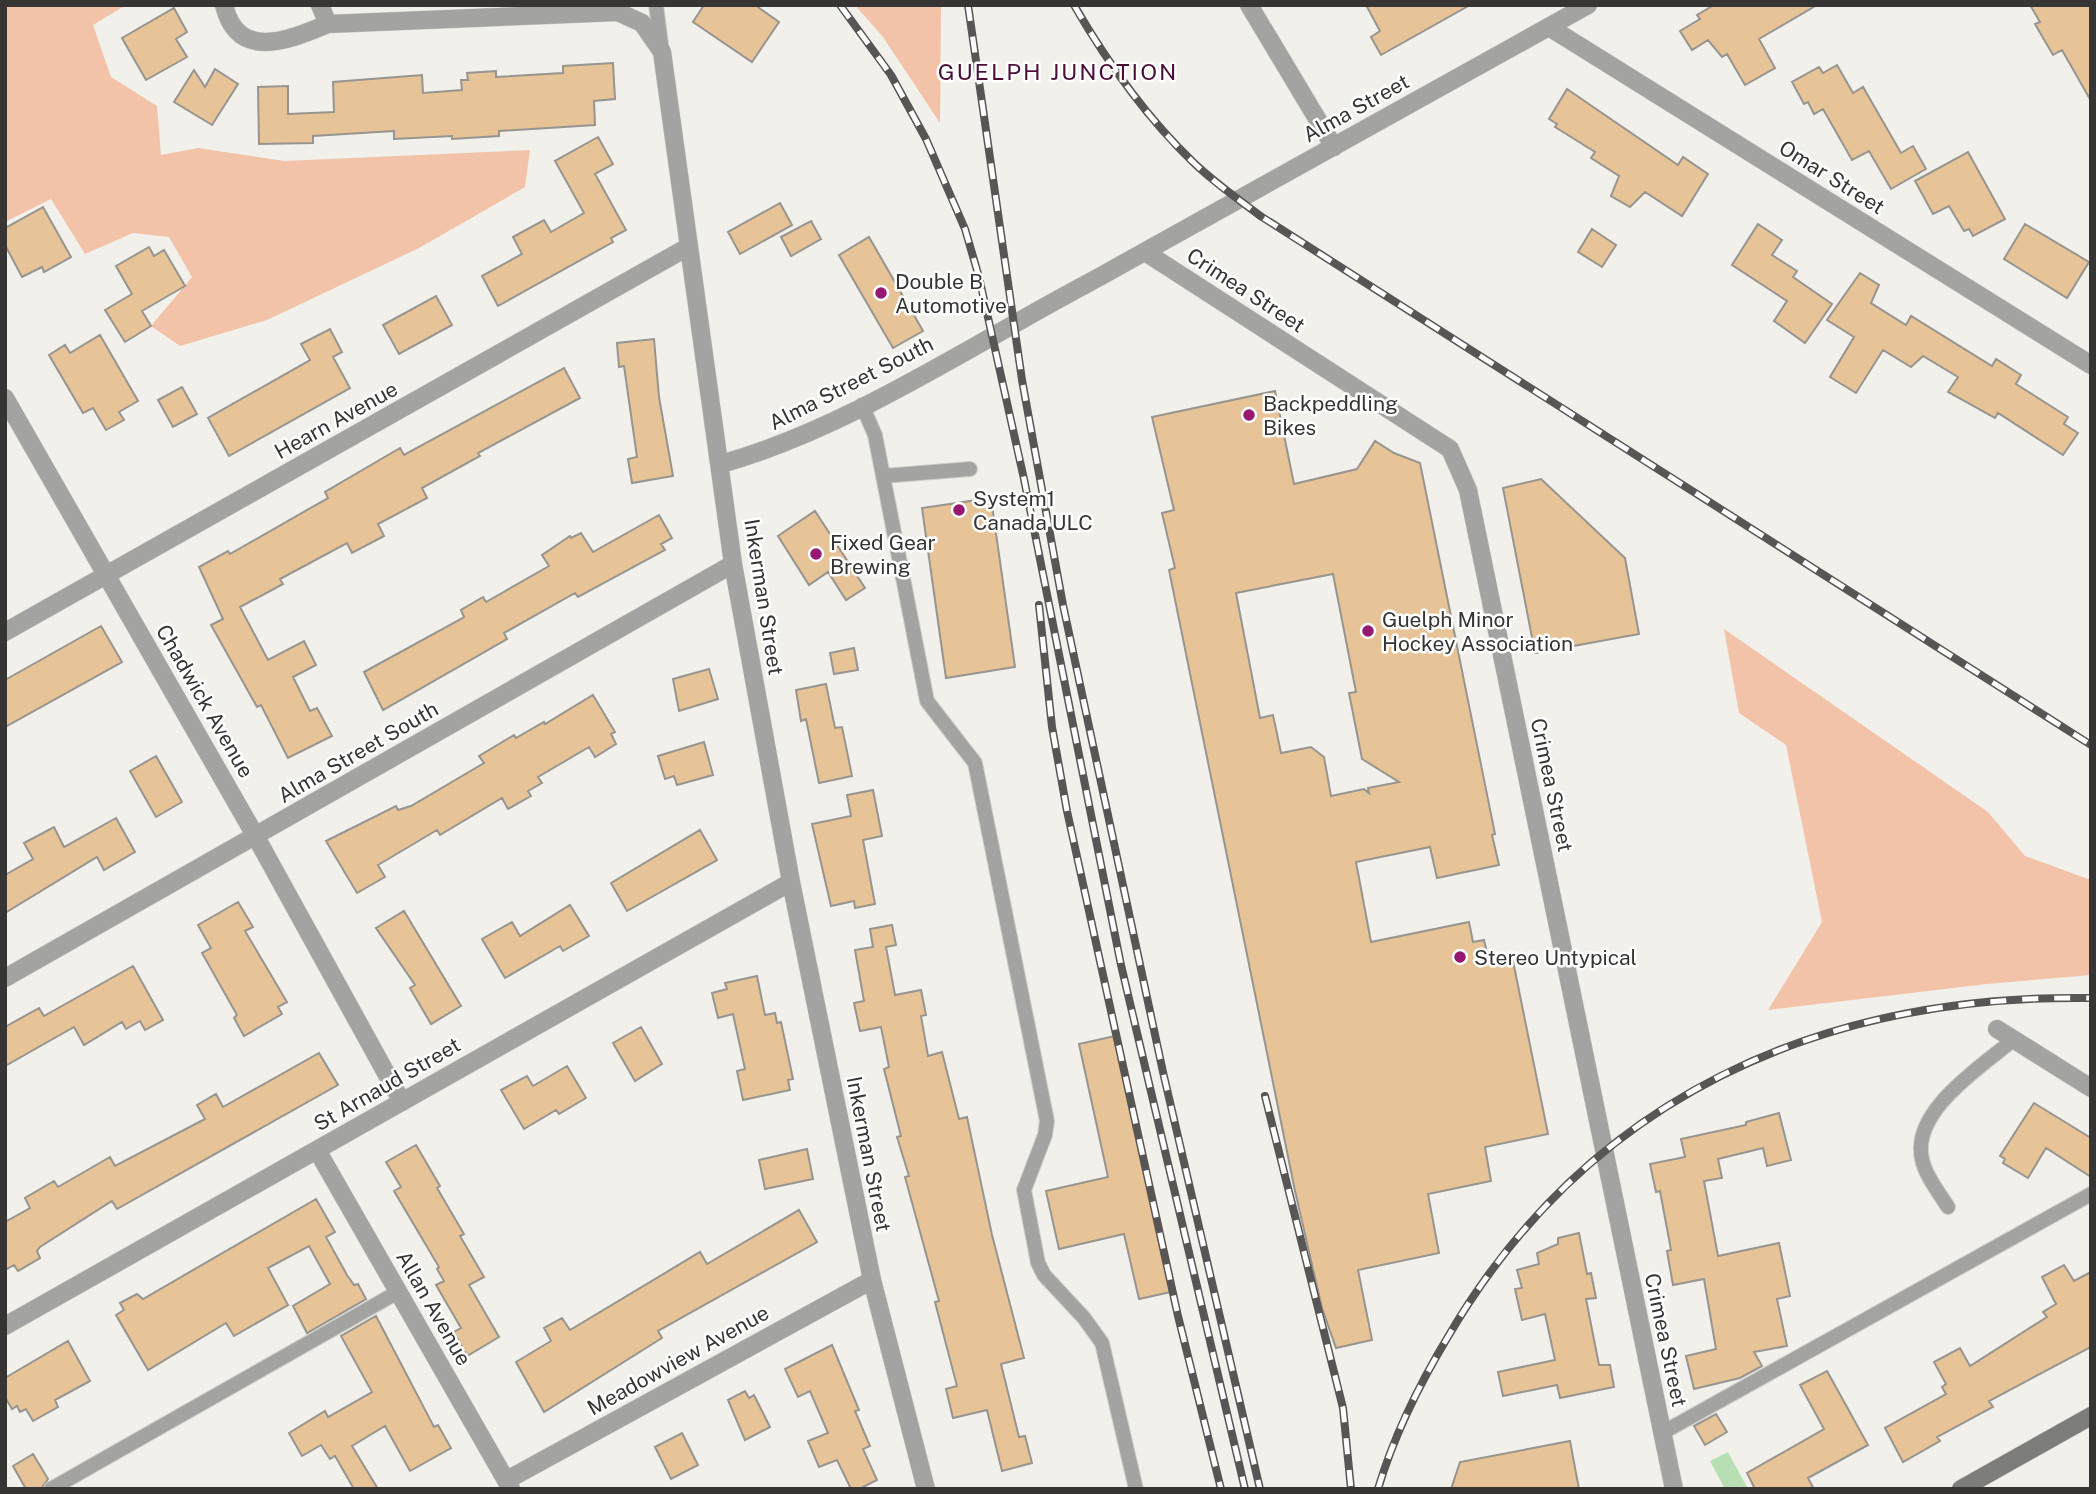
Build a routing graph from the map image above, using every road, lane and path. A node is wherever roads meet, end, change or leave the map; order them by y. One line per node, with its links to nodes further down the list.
1 (224, 5): 6 (street, Inkerman Street)
2 (320, 5): 6 (street)
3 (656, 5): 8 (lane)
4 (1249, 5): 9 (street)
5 (1588, 5): 7 (street, Alma Street)
6 (328, 24): 8 (street, Inkerman Street)
7 (1549, 27): 9 (street, Alma Street); 12 (street, Omar Street)
8 (662, 52): 10 (street, Inkerman Street)
9 (1334, 146): 11 (street, Alma Street)
10 (688, 247): 15 (street, Inkerman Street); 19 (street, Hearn Avenue)
11 (1145, 252): 14 (street, Alma Street South); 35 (street, Crimea Street)
12 (2091, 365)
13 (5, 398): 19 (street, Chadwick Avenue)
14 (862, 405): 15 (street, Alma Street South); 17 (lane)
15 (721, 464): 18 (street, Inkerman Street)
16 (970, 469): 17 (lane)
17 (883, 476): 39 (lane)
18 (733, 564): 21 (street, Alma Street South); 22 (street, Inkerman Street)
19 (107, 575): 20 (street, Hearn Avenue); 21 (street, Chadwick Avenue)
20 (5, 632)
21 (256, 837): 23 (street, Alma Street South); 27 (street, Chadwick Avenue)
22 (791, 882): 27 (street, St Arnaud Street); 31 (street, Inkerman Street)
23 (5, 978)
24 (1997, 1029): 25 (street)
25 (2014, 1040): 26 (street); 30 (lane)
26 (2091, 1088)
27 (402, 1102): 28 (street, St Arnaud Street)
28 (317, 1150): 32 (street, Allan Avenue); 33 (street, St Arnaud Street)
29 (2091, 1194): 35 (lane)
30 (1948, 1207)
31 (872, 1280): 36 (street, Meadowview Avenue); 38 (street, Inkerman Street)
32 (398, 1292): 36 (street, Allan Avenue); 37 (lane)
33 (5, 1326)
34 (2091, 1416): 41 (main road)
35 (1662, 1433): 40 (street, Crimea Street)
36 (509, 1485)
37 (51, 1489)
38 (926, 1489)
39 (1136, 1489)
40 (1674, 1489)
41 (1961, 1489)

